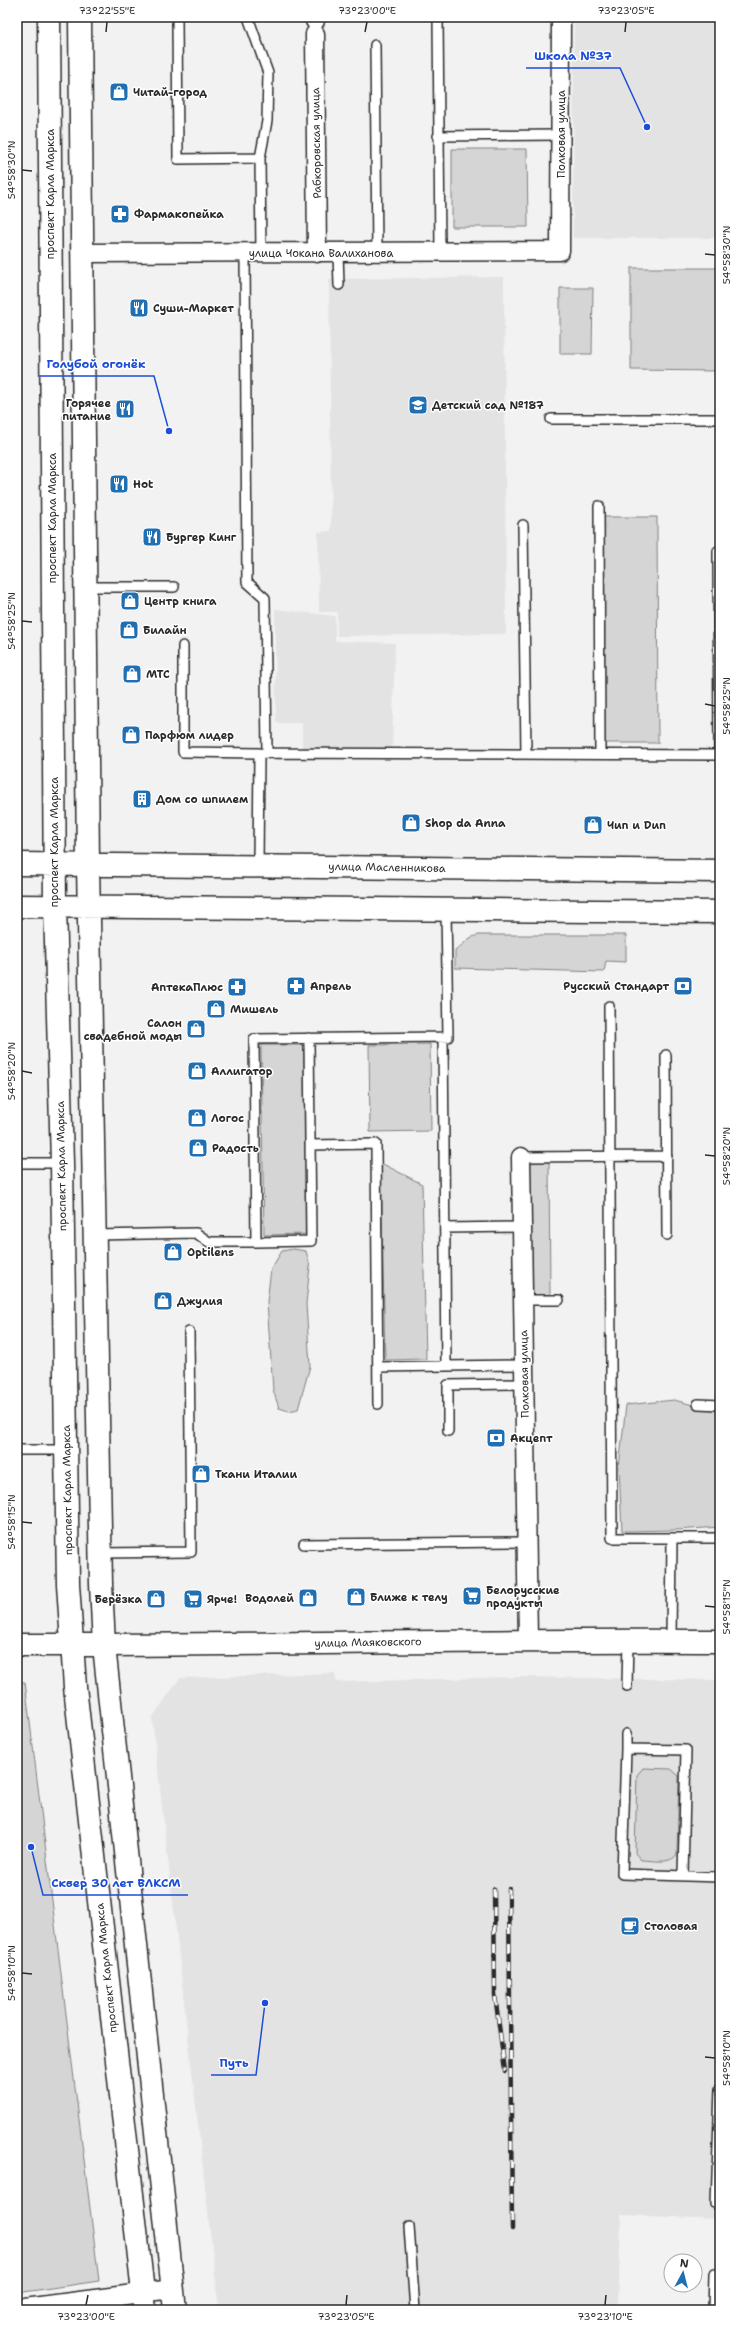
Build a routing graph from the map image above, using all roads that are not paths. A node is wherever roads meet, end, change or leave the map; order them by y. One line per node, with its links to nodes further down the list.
1 (49, 17): 34 (main road, проспект Карла Маркса)
2 (80, 17): 14 (main road)
3 (177, 17): 11 (lane)
4 (248, 17): 11 (lane)
5 (438, 17): 10 (lane)
6 (562, 17): 9 (street, Полковая улица)
7 (315, 24): 16 (street, Рабкоровская улица)
8 (376, 45): 18 (lane)
9 (560, 135): 10 (lane); 12 (street, Полковая улица)
10 (438, 136): 13 (lane)
11 (260, 158): 15 (lane)
12 (560, 251): 13 (street, улица Чокана Валиханова)
13 (440, 252): 18 (street, улица Чокана Валиханова)
14 (82, 253): 15 (street, улица Чокана Валиханова); 25 (main road)
15 (253, 253): 16 (street, улица Чокана Валиханова); 28 (lane)
16 (317, 253): 17 (street, улица Чокана Валиханова)
17 (338, 253): 18 (street, улица Чокана Валиханова); 19 (lane)
18 (377, 253)
19 (339, 285)
20 (720, 418): 21 (lane)
21 (551, 419)
22 (599, 506): 30 (lane)
23 (523, 525): 29 (lane)
24 (720, 551): 31 (lane)
25 (86, 587): 26 (lane); 33 (main road)
26 (174, 587)
27 (183, 646): 28 (lane)
28 (263, 753): 29 (lane); 35 (lane)
29 (526, 754): 30 (lane)
30 (600, 754): 31 (lane)
31 (719, 755)
32 (17, 864): 34 (main road, улица Масленникова)
33 (88, 864): 34 (main road, улица Масленникова); 35 (main road, улица Масленникова); 39 (main road)
34 (54, 865): 38 (main road, проспект Карла Маркса)
35 (258, 866): 36 (main road, улица Масленникова)
36 (720, 871)
37 (17, 906): 38 (main road)
38 (54, 906): 39 (main road); 51 (main road, проспект Карла Маркса)
39 (89, 906): 40 (main road); 54 (main road)
40 (446, 910): 41 (main road); 43 (lane)
41 (720, 912)
42 (609, 1006): 49 (lane)
43 (443, 1037): 44 (lane); 53 (lane)
44 (309, 1038): 46 (lane); 56 (lane)
45 (666, 1055): 47 (lane)
46 (310, 1145): 56 (lane); 62 (lane)
47 (667, 1156): 49 (lane); 55 (lane)
48 (521, 1157): 49 (lane); 52 (street, Полковая улица)
49 (610, 1157): 70 (lane)
50 (17, 1163): 51 (lane)
51 (62, 1163): 69 (main road, проспект Карла Маркса)
52 (522, 1227): 53 (lane); 57 (street, Полковая улица)
53 (445, 1228): 61 (lane)
54 (96, 1235): 56 (lane); 74 (main road)
55 (667, 1235)
56 (256, 1242)
57 (523, 1300): 58 (lane); 60 (street, Полковая улица)
58 (559, 1300)
59 (189, 1332): 74 (lane)
60 (524, 1365): 61 (lane); 63 (street, Полковая улица)
61 (446, 1366): 62 (lane)
62 (378, 1367): 64 (lane)
63 (524, 1384): 67 (lane); 72 (street, Полковая улица)
64 (378, 1404)
65 (698, 1404): 66 (lane)
66 (720, 1404)
67 (448, 1431)
68 (17, 1450): 69 (lane)
69 (66, 1450): 80 (main road, проспект Карла Маркса)
70 (672, 1538): 71 (lane); 77 (lane)
71 (720, 1538)
72 (526, 1542): 73 (lane); 75 (street, Полковая улица)
73 (304, 1544)
74 (100, 1553): 81 (main road)
75 (528, 1640): 76 (main road, улица Маяковского); 81 (main road, улица Маяковского)
76 (628, 1640): 77 (main road, улица Маяковского); 82 (lane)
77 (671, 1641): 78 (main road, улица Маяковского)
78 (720, 1641)
79 (17, 1645): 80 (main road, улица Маяковского)
80 (71, 1646): 81 (main road, улица Маяковского); 92 (main road, проспект Карла Маркса)
81 (104, 1646): 91 (main road)
82 (627, 1686)
83 (626, 1734): 84 (lane)
84 (626, 1749): 85 (lane); 85 (lane)
85 (683, 1876): 86 (lane)
86 (720, 1877)
87 (720, 2089): 88 (lane)
88 (716, 2204)
89 (409, 2227): 94 (lane)
90 (720, 2274): 95 (lane)
91 (174, 2300): 92 (street)
92 (144, 2301): 93 (street)
93 (17, 2309)
94 (415, 2310)
95 (713, 2310)

